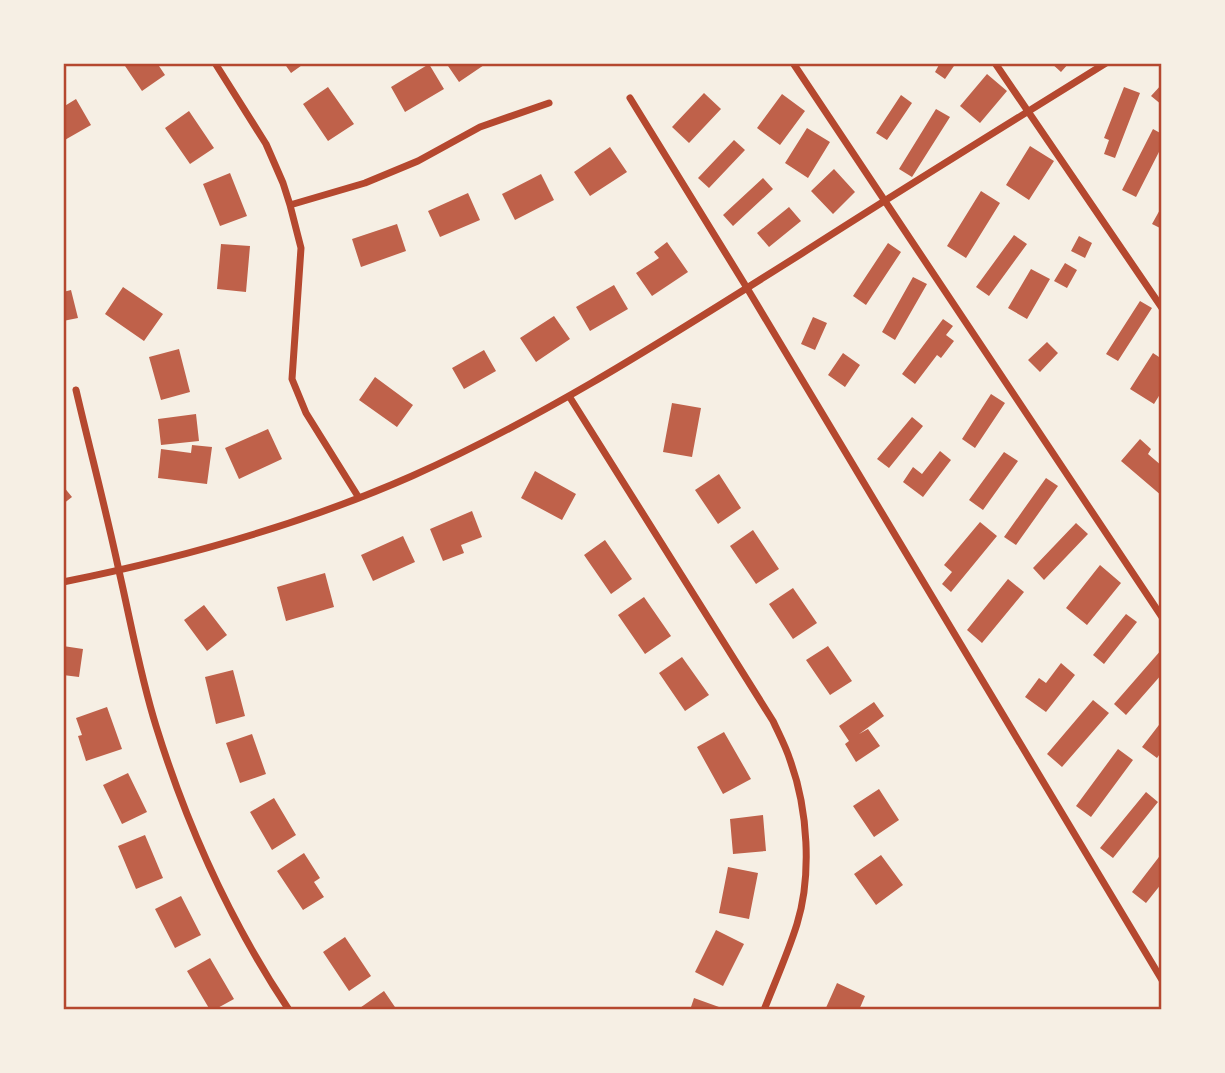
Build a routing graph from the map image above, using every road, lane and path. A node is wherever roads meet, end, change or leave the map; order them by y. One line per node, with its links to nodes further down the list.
1 (215, 63): 9 (street)
2 (793, 63): 8 (street)
3 (995, 63): 7 (street)
4 (1107, 63): 7 (street)
5 (630, 98): 10 (street)
6 (549, 103): 9 (street)
7 (1028, 112): 8 (street); 11 (street)
8 (884, 201): 10 (street); 17 (street)
9 (290, 205): 14 (street)
10 (747, 288): 13 (street); 18 (street)
11 (1162, 308)
12 (76, 390): 15 (street)
13 (569, 396): 14 (street); 21 (street)
14 (359, 498): 15 (street)
15 (119, 571): 16 (street); 20 (street)
16 (63, 582)
17 (1162, 617)
18 (1159, 969): 19 (street)
19 (1162, 980)
20 (289, 1010)
21 (764, 1010)

